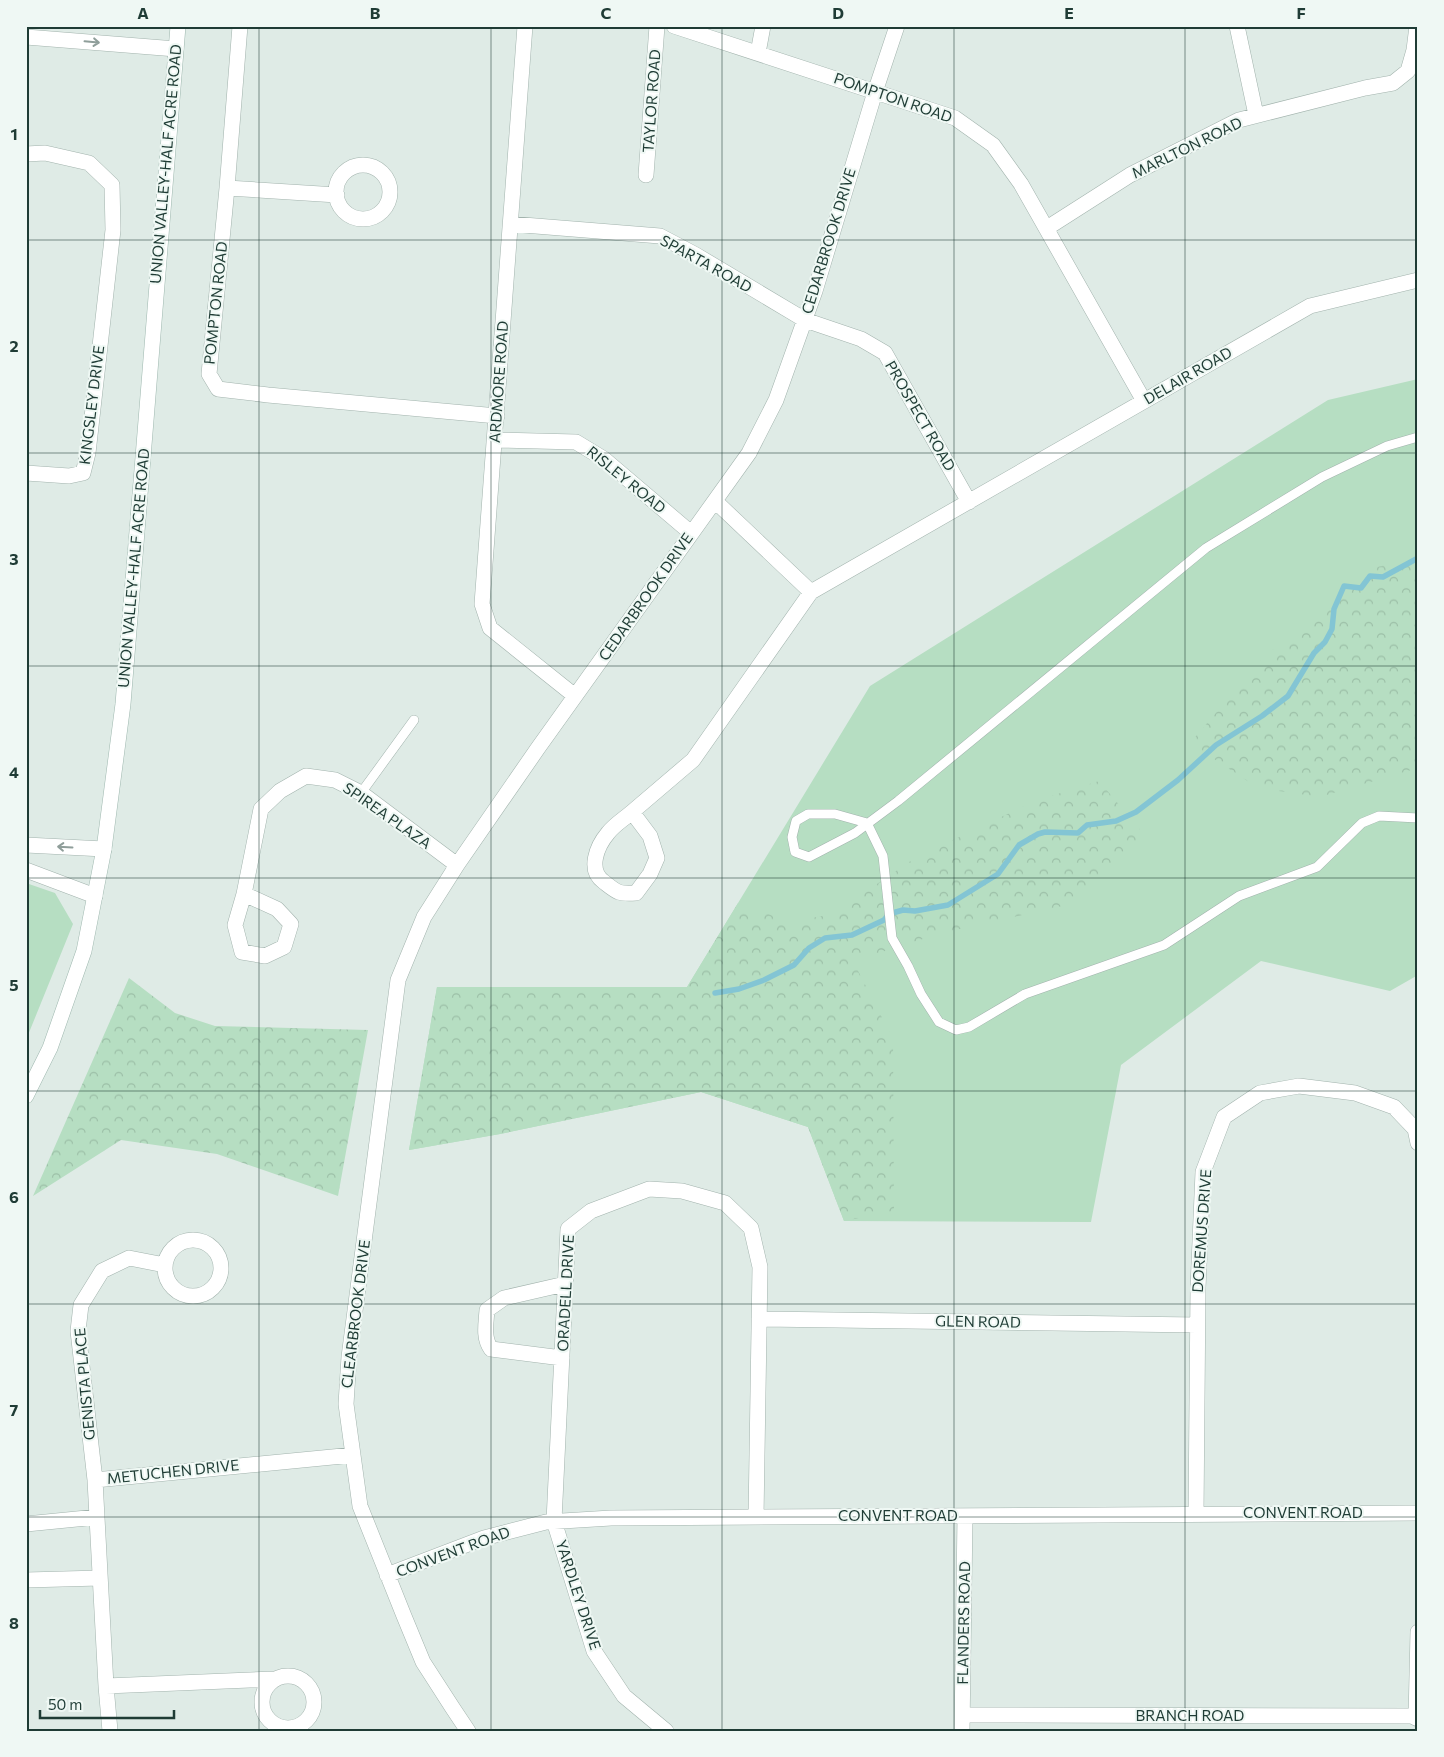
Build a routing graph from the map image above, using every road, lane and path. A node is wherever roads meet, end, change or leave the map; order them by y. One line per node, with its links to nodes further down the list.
1 (178, 26): 12 (street, UNION VALLEY-HALF ACRE ROAD)
2 (240, 26): 18 (street, POMPTON ROAD)
3 (525, 26): 20 (street, ARDMORE ROAD)
4 (657, 26): 17 (street, TAYLOR ROAD)
5 (674, 26): 13 (street, POMPTON ROAD)
6 (763, 26): 13 (street)
7 (897, 26): 14 (street)
8 (1237, 26): 15 (street)
9 (1417, 26): 15 (street, MARLTON ROAD)
10 (69, 33): 11 (street); 12 (street, one-way to 12)
11 (26, 37)
12 (176, 49): 40 (street, UNION VALLEY-HALF ACRE ROAD)
13 (758, 53): 14 (street, POMPTON ROAD)
14 (875, 92): 21 (street, POMPTON ROAD); 23 (street, CEDARBROOK DRIVE)
15 (1256, 116): 21 (street, MARLTON ROAD)
16 (26, 154): 28 (street, KINGSLEY DRIVE)
17 (646, 175)
18 (227, 188): 19 (street); 25 (street, POMPTON ROAD)
19 (337, 195)
20 (510, 224): 23 (street, SPARTA ROAD); 25 (street, ARDMORE ROAD)
21 (1047, 228): 24 (street, POMPTON ROAD)
22 (1418, 280): 24 (street, DELAIR ROAD)
23 (804, 320): 29 (street, CEDARBROOK DRIVE); 30 (street, PROSPECT ROAD)
24 (1144, 401): 30 (street, DELAIR ROAD)
25 (496, 416): 27 (street, ARDMORE ROAD)
26 (1418, 437): 38 (lane)
27 (495, 440): 31 (street, RISLEY ROAD); 33 (street, ARDMORE ROAD)
28 (26, 474)
29 (715, 501): 31 (street, CEDARBROOK DRIVE); 32 (street)
30 (969, 502): 32 (street, DELAIR ROAD)
31 (691, 533): 33 (street, CEDARBROOK DRIVE)
32 (811, 592): 36 (street)
33 (575, 696): 41 (street, CEDARBROOK DRIVE)
34 (414, 720): 35 (lane)
35 (361, 793): 41 (street, SPIREA PLAZA); 43 (street, SPIREA PLAZA)
36 (632, 812): 36 (street)
37 (1418, 818): 38 (lane)
38 (867, 823): 38 (lane)
39 (26, 845): 40 (street, one-way to 39)
40 (104, 849): 44 (street, UNION VALLEY-HALF ACRE ROAD)
41 (457, 865): 45 (street, CEDARBROOK DRIVE)
42 (26, 870): 44 (street)
43 (244, 894)
44 (95, 896): 46 (street, UNION VALLEY-HALF ACRE ROAD)
45 (386, 1082): 53 (street, CLEARBROOK DRIVE)
46 (26, 1096)
47 (1418, 1144): 51 (street, DOREMUS DRIVE)
48 (164, 1264): 54 (street, GENISTA PLACE)
49 (565, 1284): 50 (street, ORADELL DRIVE); 52 (street, ORADELL DRIVE); 52 (street)
50 (759, 1319): 51 (street, GLEN ROAD); 59 (street, ORADELL DRIVE)
51 (1198, 1326): 56 (street, DOREMUS DRIVE)
52 (562, 1358): 60 (street, ORADELL DRIVE)
53 (353, 1455): 54 (street, METUCHEN DRIVE); 62 (street, CLEARBROOK DRIVE)
54 (94, 1480): 58 (street, METUCHEN DRIVE)
55 (1418, 1513): 56 (street, CONVENT ROAD)
56 (1196, 1514): 57 (street, CONVENT ROAD)
57 (965, 1516): 59 (street, CONVENT ROAD); 68 (street, FLANDERS ROAD)
58 (97, 1517): 61 (street); 63 (street, METUCHEN DRIVE)
59 (756, 1517): 60 (street, CONVENT ROAD)
60 (554, 1521): 62 (street, CONVENT ROAD); 75 (street, YARDLEY DRIVE)
61 (26, 1524)
62 (388, 1576): 74 (street, CLEARBROOK DRIVE)
63 (100, 1578): 64 (street); 67 (street, METUCHEN DRIVE)
64 (26, 1580)
65 (1418, 1632): 69 (street)
66 (275, 1679): 67 (street)
67 (106, 1686): 73 (street, METUCHEN DRIVE)
68 (963, 1715): 70 (street, BRANCH ROAD); 76 (street, FLANDERS ROAD)
69 (1417, 1718): 72 (street, BRANCH ROAD)
70 (1137, 1723): 71 (street, BRANCH ROAD)
71 (1203, 1723): 72 (street, BRANCH ROAD)
72 (1370, 1724)
73 (110, 1731)
74 (468, 1731)
75 (666, 1731)
76 (962, 1731)

